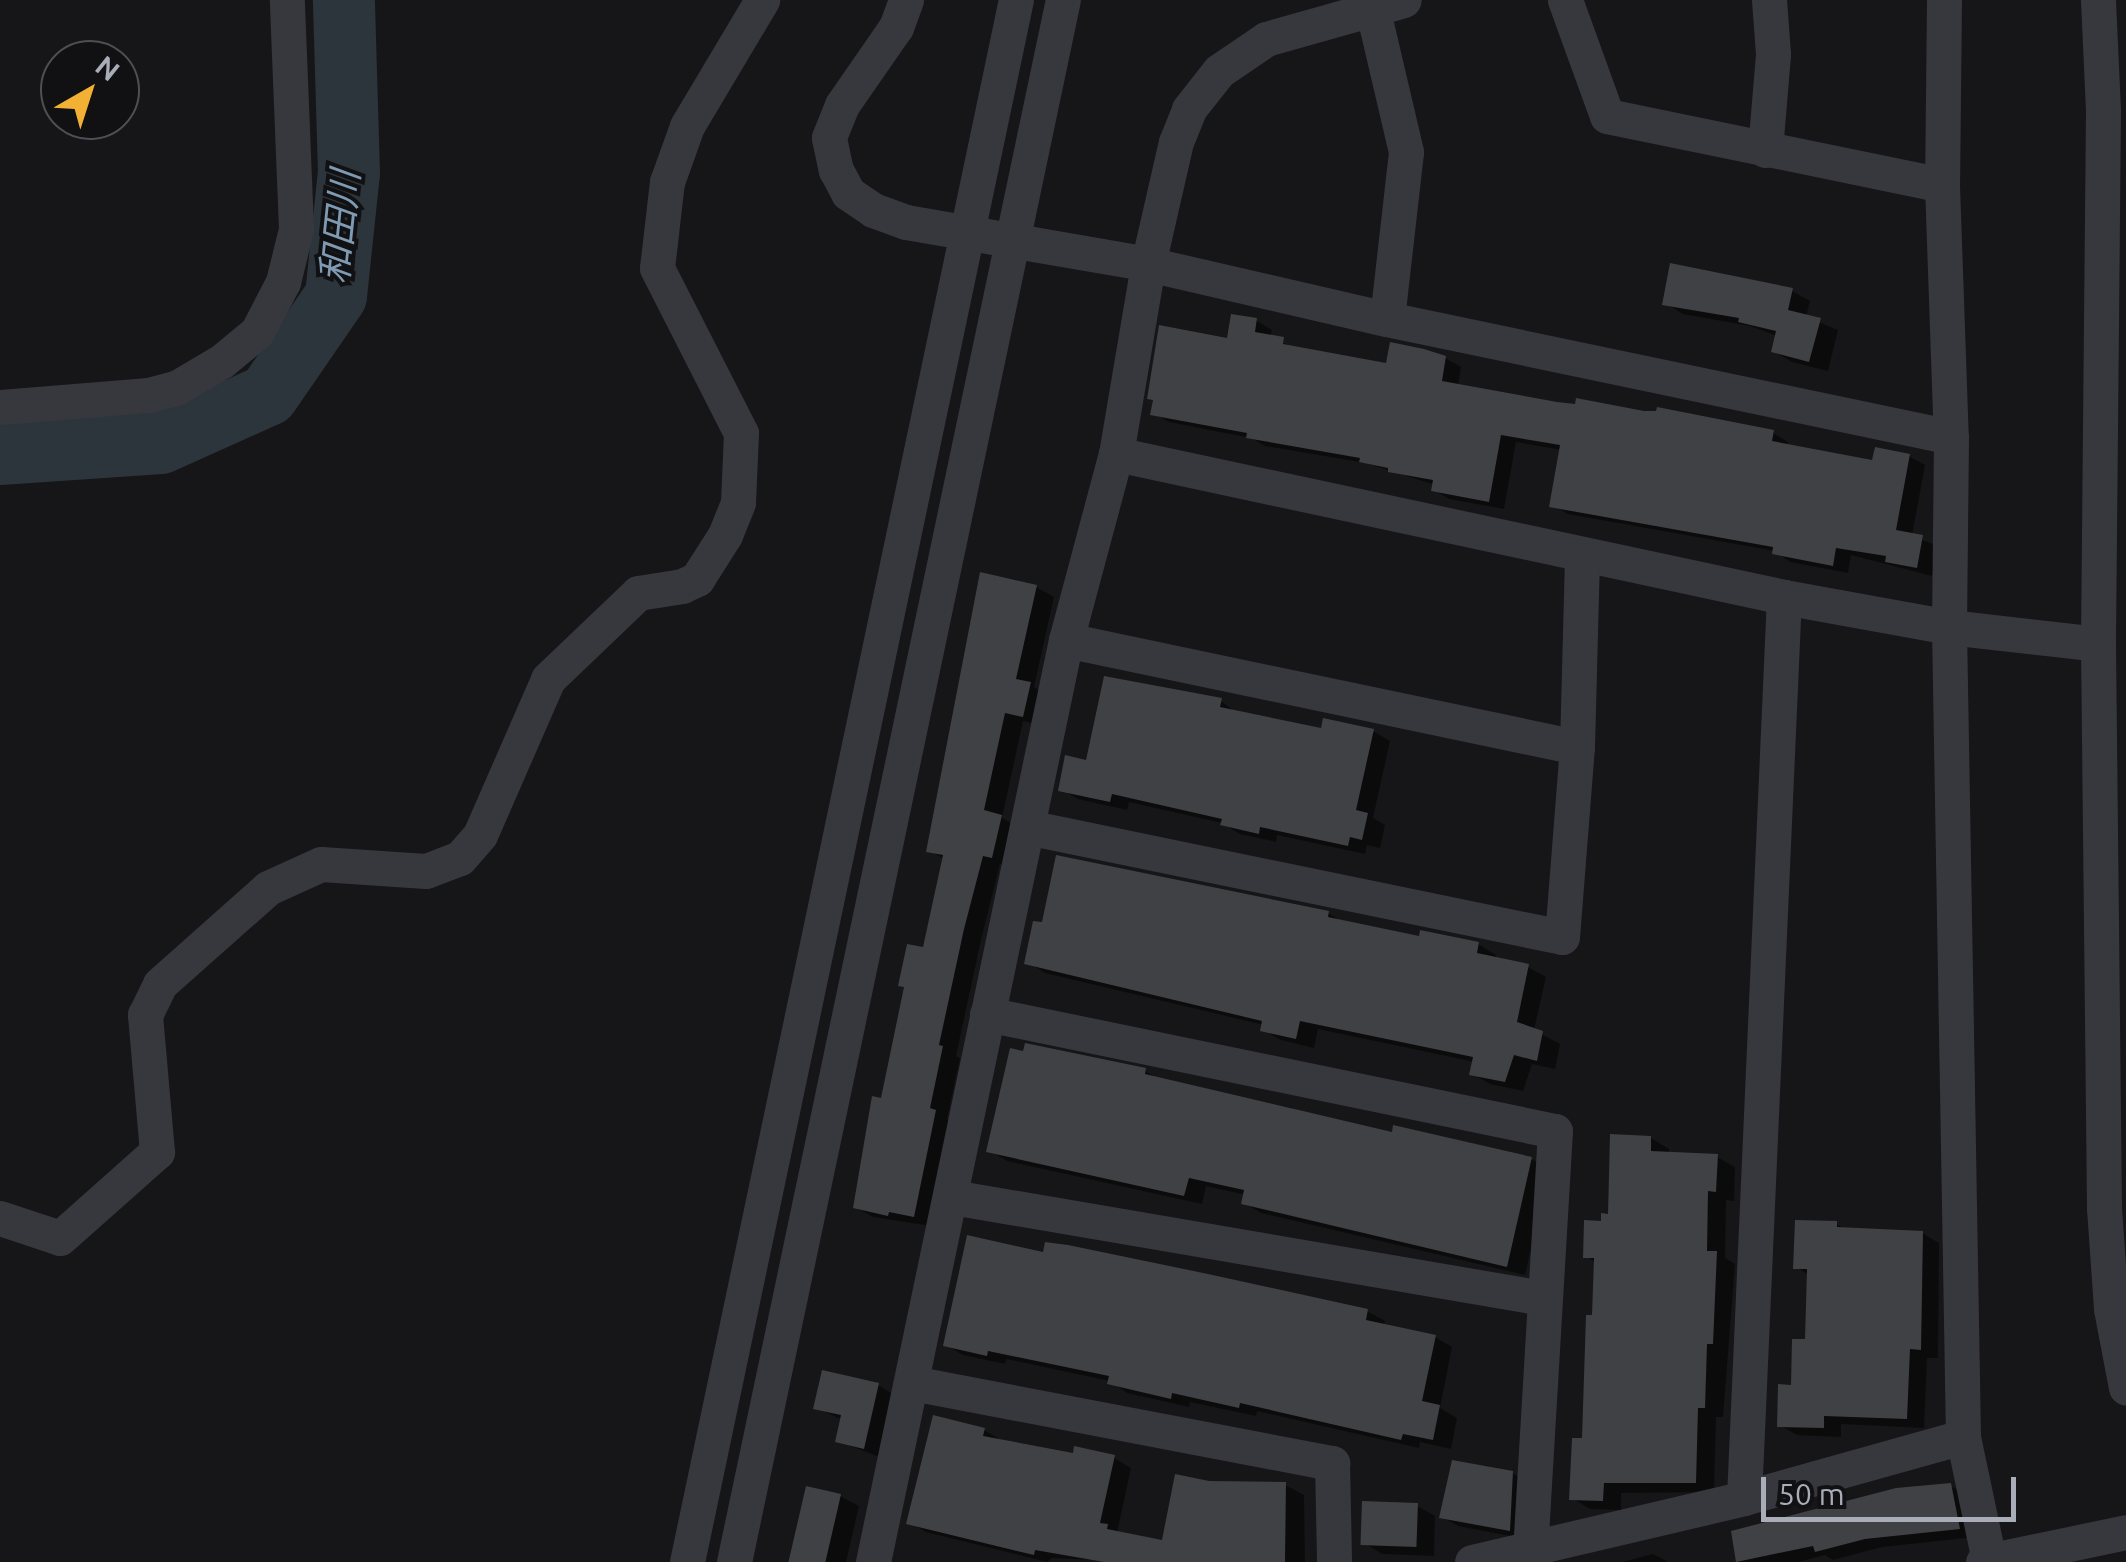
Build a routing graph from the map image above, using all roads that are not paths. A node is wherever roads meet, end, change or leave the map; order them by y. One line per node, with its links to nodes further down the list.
1 (287, 0): 17 (street)
2 (762, 0): 30 (street)
3 (906, 0): 13 (street)
4 (1016, 0): 13 (street)
5 (1063, 0): 14 (street)
6 (1565, 0): 11 (street)
7 (1770, 0): 11 (street)
8 (1944, 0): 12 (street)
9 (2098, 0): 24 (street)
10 (1388, 6): 15 (street); 16 (street)
11 (1765, 150): 12 (street)
12 (1942, 185): 18 (street)
13 (967, 232): 14 (street); 39 (street)
14 (1013, 239): 15 (street); 40 (street)
15 (1148, 264): 16 (street); 19 (street)
16 (1387, 319): 18 (street)
17 (0, 407)
18 (1950, 437): 22 (street)
19 (1116, 454): 20 (street); 23 (street)
20 (1582, 555): 21 (street); 25 (street)
21 (1784, 597): 22 (street); 35 (street)
22 (1949, 626): 24 (street); 34 (street)
23 (1066, 640): 25 (street); 26 (street)
24 (2098, 644): 29 (street)
25 (1577, 747): 26 (street)
26 (1027, 827): 27 (street)
27 (988, 1014): 28 (street); 31 (street)
28 (952, 1197): 31 (street); 32 (street)
29 (2115, 1205): 33 (street)
30 (0, 1218)
31 (1543, 1298): 37 (street)
32 (912, 1383): 41 (street); 42 (street)
33 (2126, 1388)
34 (1963, 1438): 35 (street); 38 (street)
35 (1744, 1498): 37 (street)
36 (2126, 1532): 38 (street)
37 (1530, 1546): 43 (street)
38 (1986, 1561)
39 (688, 1562)
40 (734, 1562)
41 (873, 1562)
42 (1334, 1562)
43 (1472, 1562)

